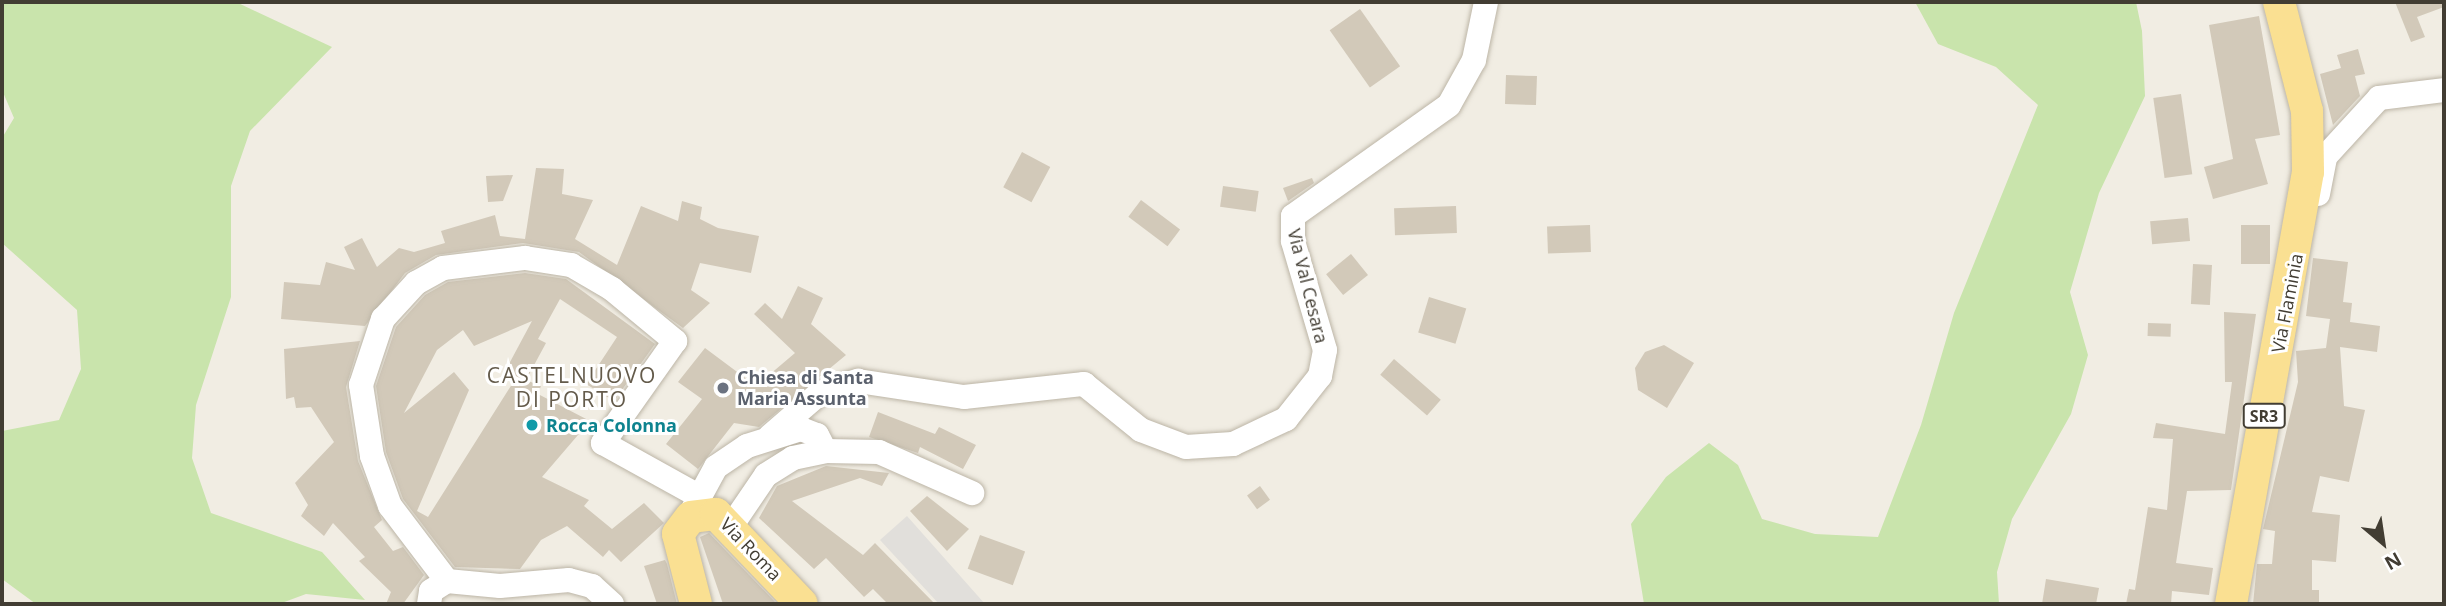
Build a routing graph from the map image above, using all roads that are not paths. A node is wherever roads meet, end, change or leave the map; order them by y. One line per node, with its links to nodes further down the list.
1 (1486, 2): 5 (street, Via Val Cesara)
2 (2279, 2): 4 (main road, Via Flaminia / SR3)
3 (2444, 90): 4 (street)
4 (2301, 229): 15 (main road, Via Flaminia / SR3)
5 (770, 436): 6 (street); 8 (street)
6 (825, 451): 7 (street); 9 (street)
7 (972, 492)
8 (694, 506): 9 (main road, Via Roma); 10 (street); 13 (main road)
9 (732, 525): 14 (main road, Via Roma)
10 (447, 581): 11 (street); 12 (street)
11 (429, 604)
12 (612, 604)
13 (696, 604)
14 (802, 604)
15 (2231, 604)

